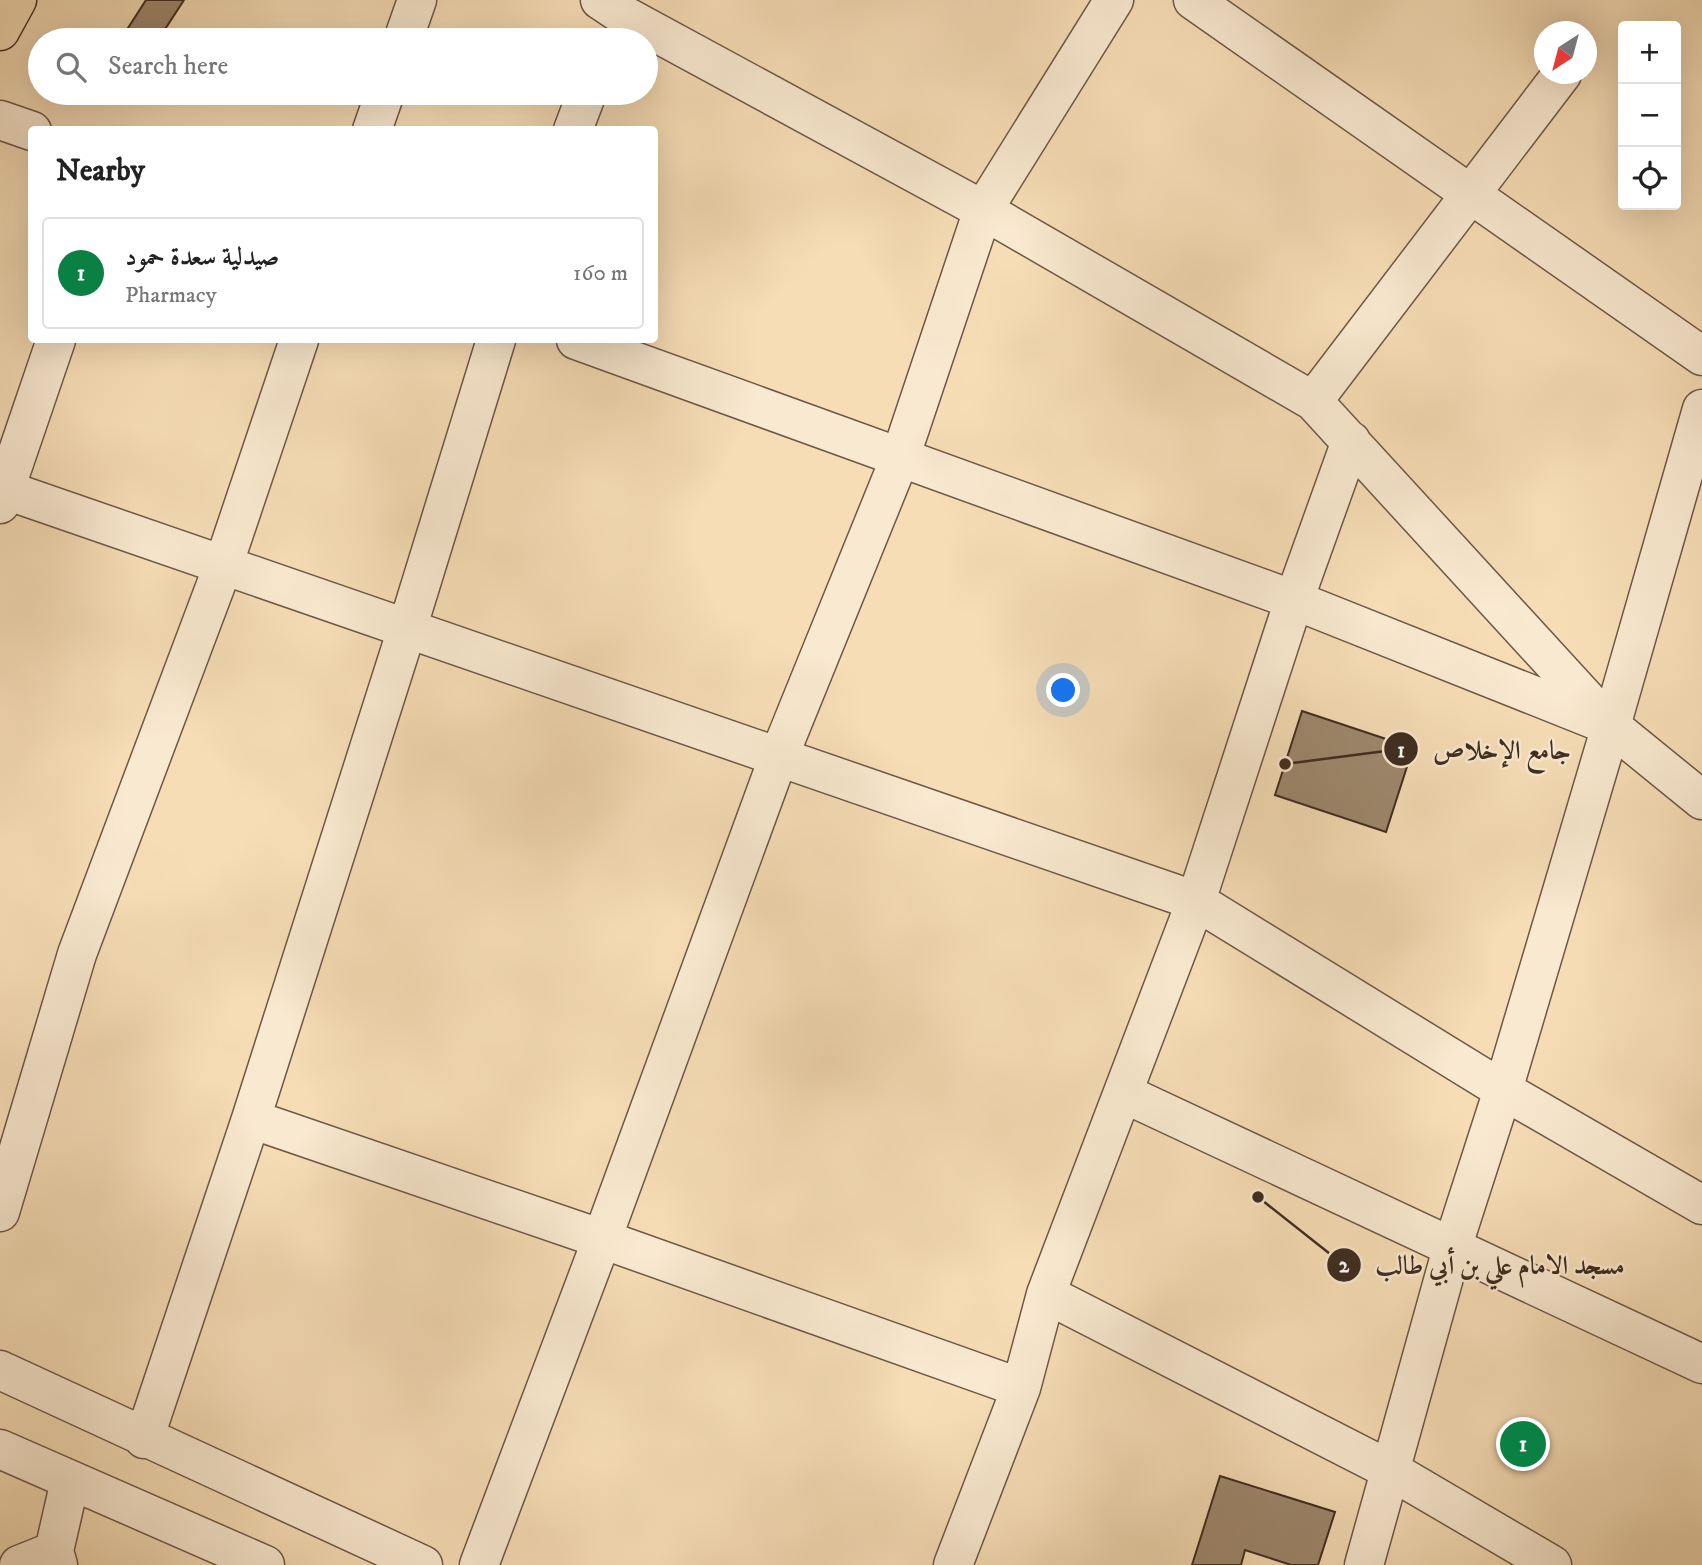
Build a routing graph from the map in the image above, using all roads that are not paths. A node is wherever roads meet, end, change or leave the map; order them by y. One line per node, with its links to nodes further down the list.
1 (17, 0): 8 (highway)
2 (417, 0): 6 (street)
3 (1114, 0): 18 (street)
4 (1193, 0): 17 (street)
5 (612, 13): 7 (street)
6 (407, 28)
7 (640, 28)
8 (0, 31)
9 (658, 37): 18 (street)
10 (1554, 84): 17 (street)
11 (381, 105): 14 (street)
12 (582, 105): 15 (street)
13 (0, 120): 16 (street)
14 (373, 126)
15 (575, 126)
16 (28, 130)
17 (1470, 193): 23 (street); 24 (street)
18 (983, 210): 24 (street); 27 (street)
19 (55, 343): 28 (street)
20 (298, 343): 29 (street)
21 (495, 343): 31 (street)
22 (584, 343): 27 (street)
23 (1702, 356)
24 (1313, 401): 26 (street)
25 (1702, 409): 32 (street)
26 (1351, 441): 30 (street); 32 (street)
27 (900, 458): 30 (street); 33 (street)
28 (2, 494): 29 (street)
29 (223, 566): 31 (street); 40 (street)
30 (1294, 600): 32 (street); 35 (street)
31 (407, 629): 33 (street); 38 (street)
32 (1611, 726): 34 (street); 36 (street)
33 (779, 756): 35 (street); 41 (street)
34 (1702, 800)
35 (1196, 901): 36 (street); 37 (street)
36 (1503, 1090): 39 (street); 42 (street)
37 (1123, 1093): 42 (street); 43 (street)
38 (251, 1119): 41 (street); 47 (street)
39 (1702, 1205)
40 (0, 1212)
41 (602, 1239): 46 (street); 55 (street)
42 (1453, 1245): 44 (street); 49 (street)
43 (1046, 1294): 46 (street); 49 (street)
44 (1702, 1364)
45 (0, 1370): 47 (street)
46 (1021, 1388): 56 (street)
47 (144, 1439): 54 (street)
48 (0, 1449): 50 (street)
49 (1390, 1470): 57 (street); 58 (street)
50 (70, 1481): 51 (street); 53 (street)
51 (56, 1558): 52 (street)
52 (19, 1565)
53 (265, 1565)
54 (423, 1565)
55 (479, 1565)
56 (953, 1565)
57 (1364, 1565)
58 (1552, 1565)

